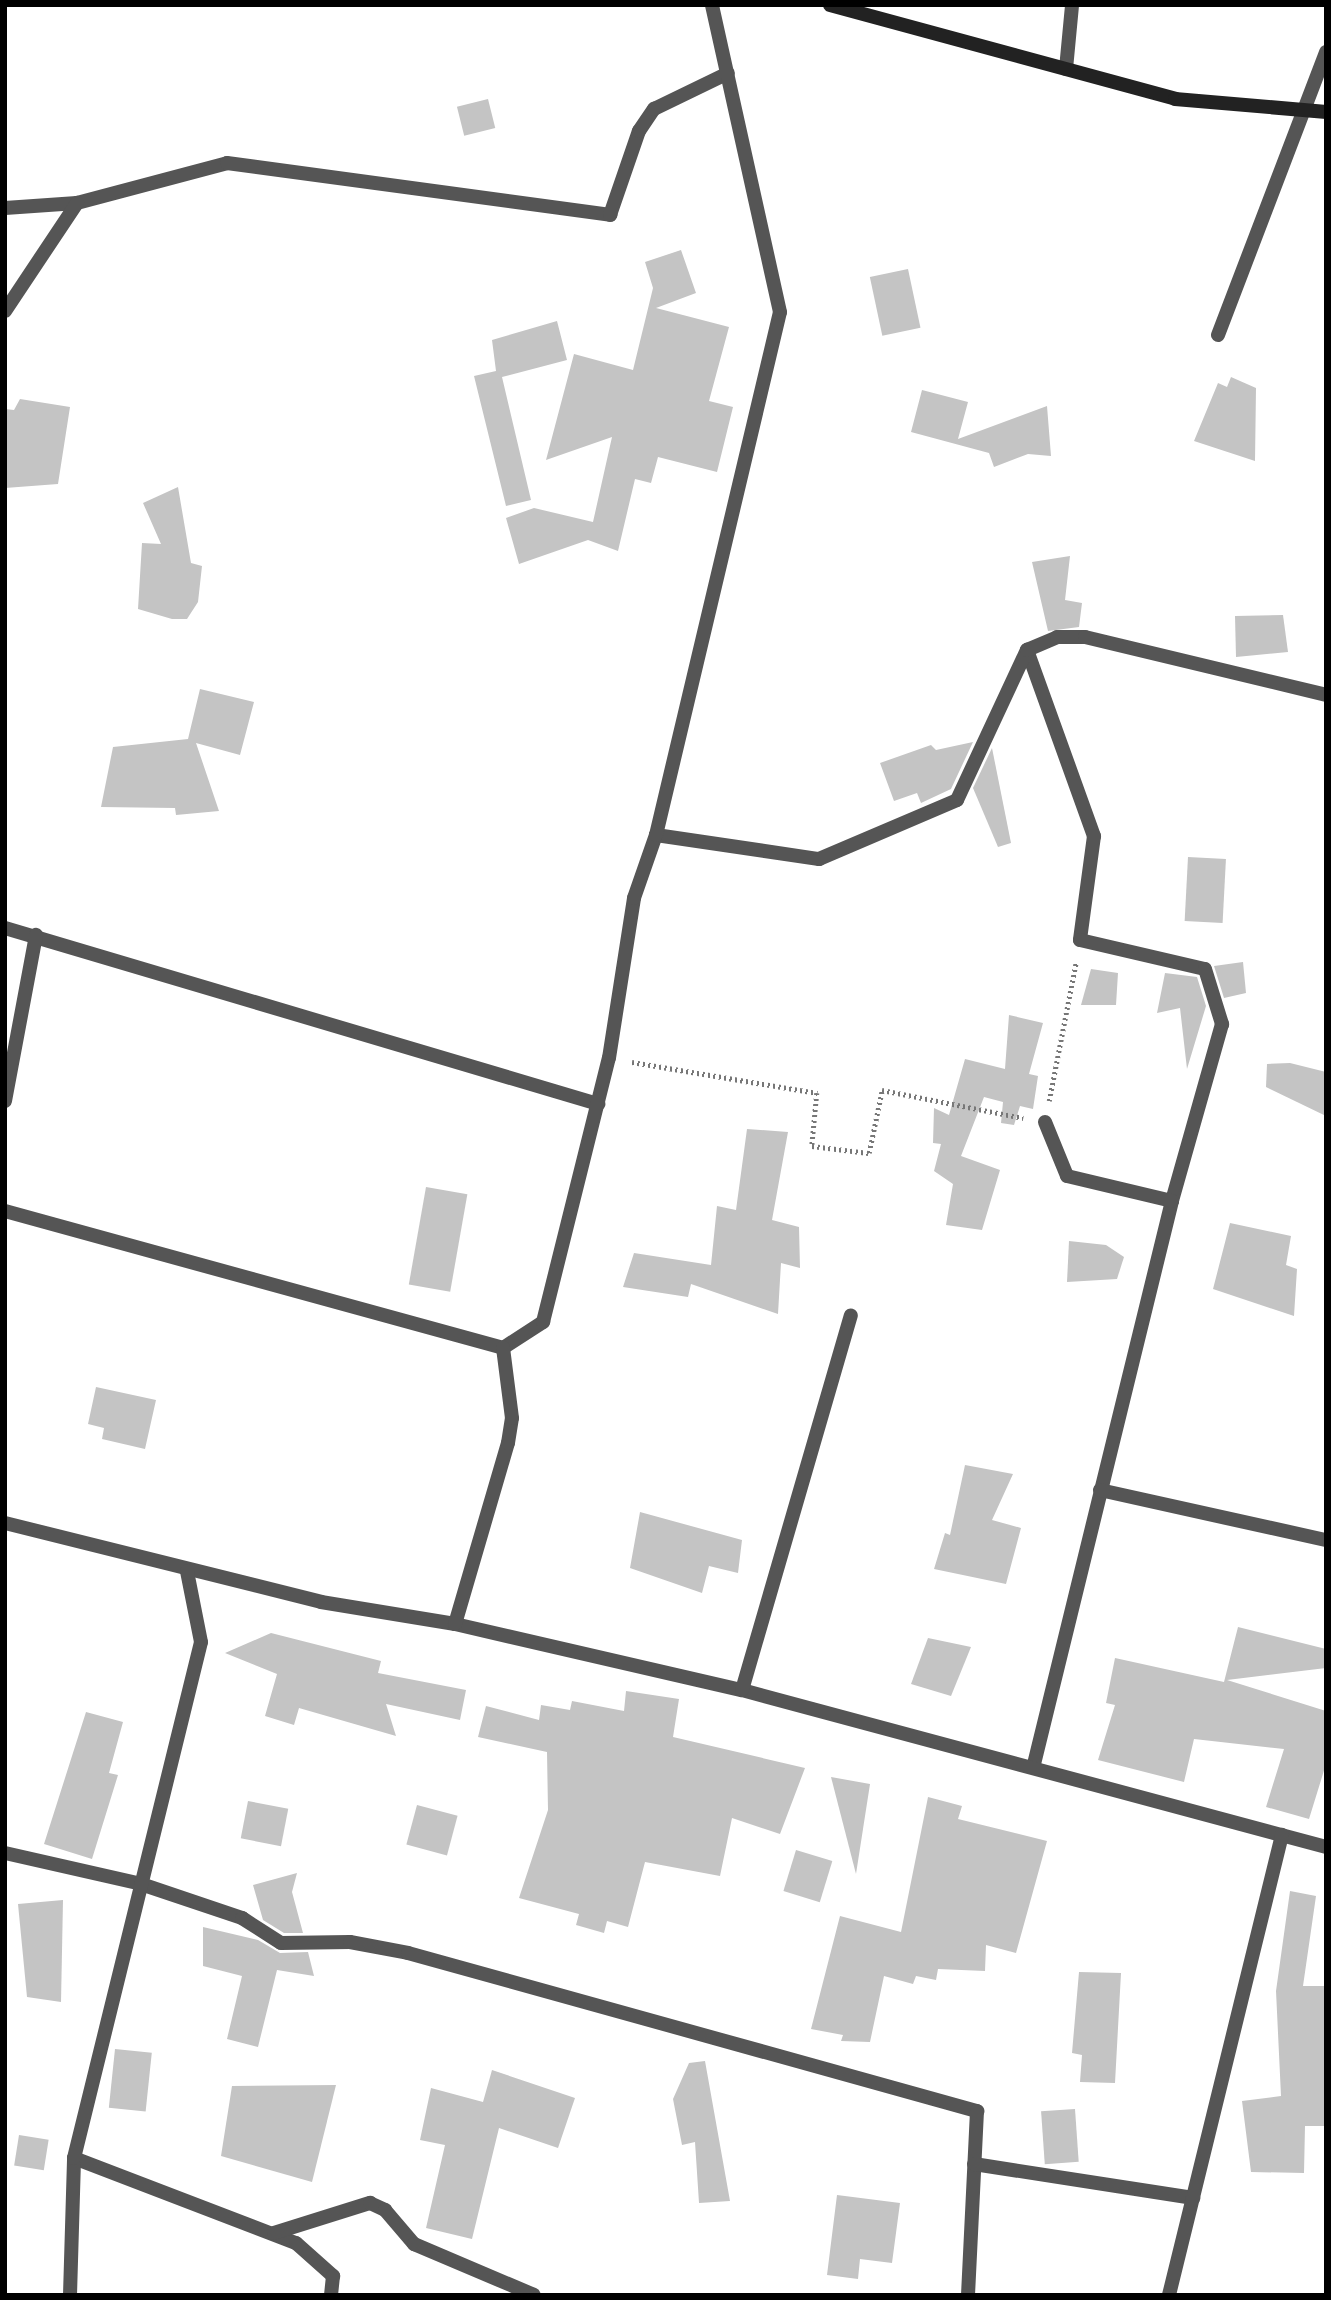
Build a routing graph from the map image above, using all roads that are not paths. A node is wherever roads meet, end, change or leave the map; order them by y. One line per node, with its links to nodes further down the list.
1 (712, 5): 7 (street)
2 (830, 5): 4 (street)
3 (1072, 5): 6 (street)
4 (848, 8): 6 (street)
5 (1326, 52): 8 (street)
6 (1066, 69): 8 (street)
7 (727, 73): 10 (street); 16 (street)
8 (1309, 106): 9 (street); 13 (street)
9 (1326, 112)
10 (77, 203): 11 (street); 12 (street)
11 (5, 208)
12 (5, 311)
13 (1218, 335)
14 (1027, 650): 15 (street); 16 (street); 22 (street)
15 (1326, 695)
16 (656, 835): 20 (street)
17 (5, 928): 18 (street)
18 (36, 935): 19 (street); 20 (street)
19 (5, 1101)
20 (598, 1104): 25 (street)
21 (1045, 1122): 22 (street)
22 (1172, 1202): 26 (street)
23 (5, 1211): 25 (street)
24 (851, 1316): 31 (street)
25 (503, 1348): 30 (street)
26 (1100, 1490): 28 (street); 32 (street)
27 (5, 1523): 29 (street)
28 (1326, 1540)
29 (187, 1571): 30 (street); 36 (street)
30 (455, 1625): 31 (street)
31 (742, 1689): 32 (street)
32 (1034, 1764): 33 (street)
33 (1282, 1835): 34 (street); 39 (street)
34 (1326, 1847)
35 (5, 1853): 36 (street)
36 (141, 1884): 37 (street); 38 (street)
37 (74, 2158): 40 (street); 41 (street)
38 (974, 2164): 39 (street); 44 (street)
39 (1193, 2198): 45 (street)
40 (274, 2233): 42 (street); 43 (street)
41 (70, 2295)
42 (331, 2295)
43 (534, 2295)
44 (968, 2295)
45 (1169, 2295)

